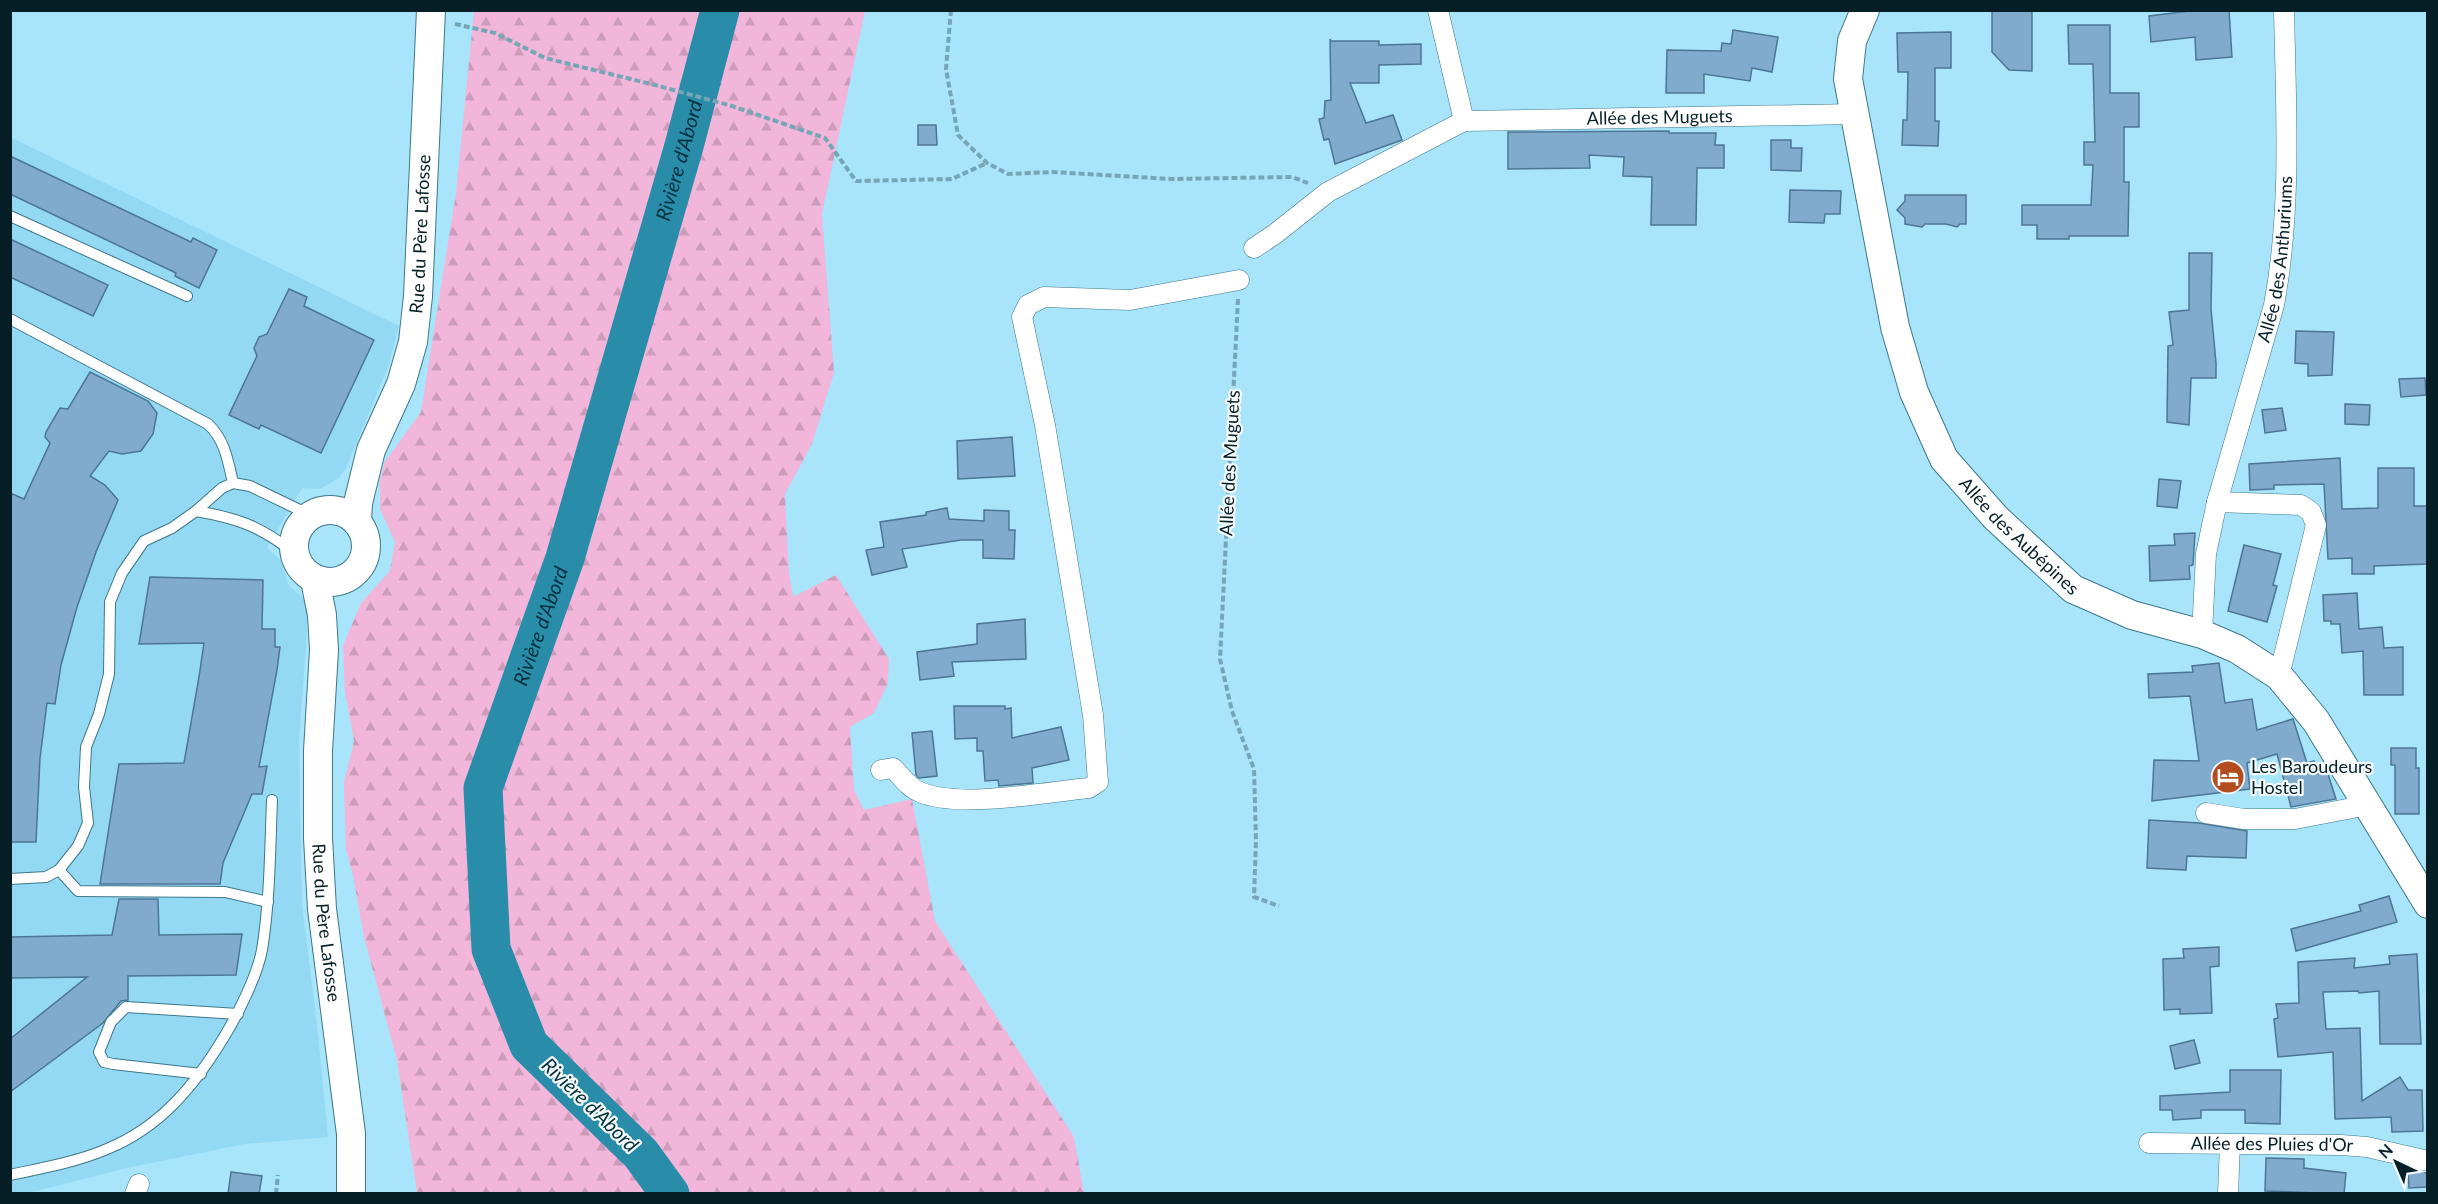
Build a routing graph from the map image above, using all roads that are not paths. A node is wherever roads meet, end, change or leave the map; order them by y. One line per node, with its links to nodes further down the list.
1 (1438, 10): 6 (street)
2 (1865, 10): 5 (street, Allée des Aubépines)
3 (2284, 10): 14 (street, Allée des Anthuriums)
4 (431, 15): 12 (street, Rue du Père Lafosse)
5 (1855, 114): 6 (street, Allée des Muguets); 21 (street, Allée des Aubépines)
6 (1464, 121): 8 (street, Allée des Muguets)
7 (10, 216): 10 (lane)
8 (1254, 248)
9 (1239, 280): 24 (street)
10 (187, 296)
11 (10, 319): 13 (lane)
12 (371, 450): 16 (street, Rue du Père Lafosse); 17 (street, Rue du Père Lafosse)
13 (233, 483): 15 (lane); 16 (lane)
14 (2217, 502): 21 (street, Allée des Anthuriums); 23 (street)
15 (196, 511): 18 (lane); 28 (lane)
16 (319, 512): 17 (street); 18 (street)
17 (357, 522): 19 (street)
18 (293, 552): 20 (street)
19 (346, 579): 20 (street); 22 (street, Rue du Père Lafosse)
20 (315, 580): 22 (street, Rue du Père Lafosse)
21 (2202, 634): 23 (street, Allée des Aubépines)
22 (324, 650): 38 (street, Rue du Père Lafosse)
23 (2279, 676): 26 (street, Allée des Aubépines)
24 (881, 770)
25 (272, 800): 30 (lane)
26 (2368, 805): 27 (street); 31 (street, Allée des Aubépines)
27 (2206, 813)
28 (59, 870): 29 (lane); 30 (lane)
29 (10, 879)
30 (268, 902): 32 (lane)
31 (2427, 904)
32 (238, 1014): 33 (lane); 33 (lane)
33 (201, 1074): 37 (lane)
34 (2149, 1143): 35 (street, Allée des Pluies d'Or)
35 (2230, 1144): 36 (street, Allée des Pluies d'Or); 39 (street)
36 (2427, 1161)
37 (10, 1175)
38 (351, 1194)
39 (2228, 1194)

